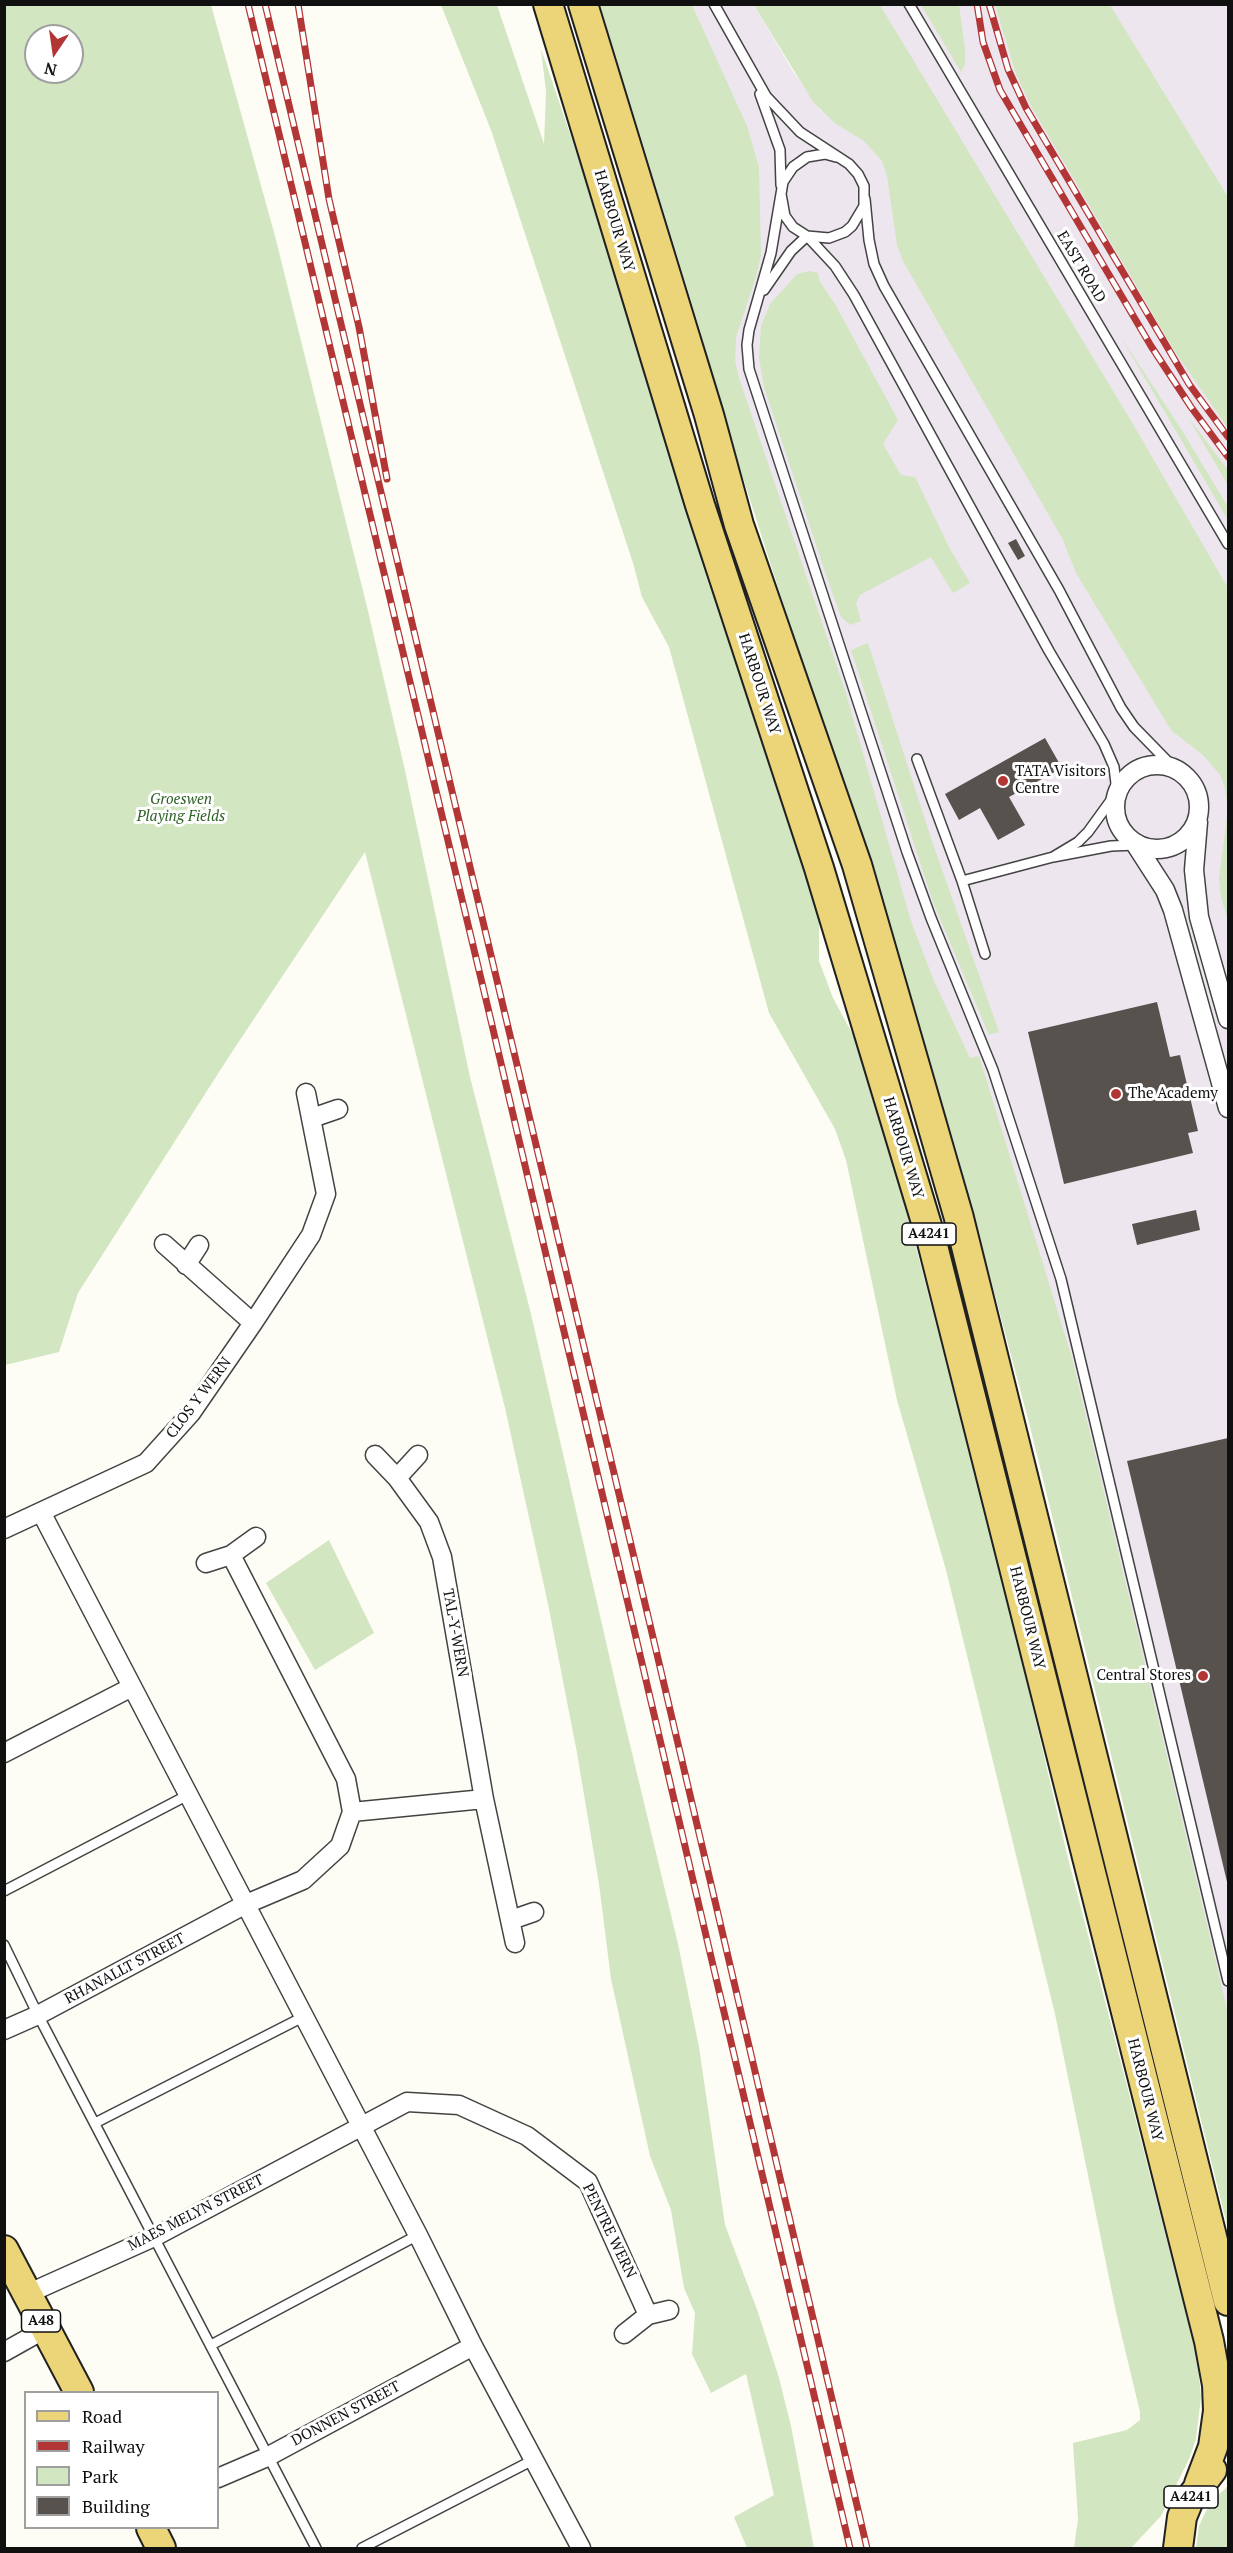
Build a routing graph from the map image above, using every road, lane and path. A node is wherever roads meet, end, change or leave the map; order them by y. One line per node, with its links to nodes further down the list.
1 (548, 4): 71 (main road, HARBOUR WAY / A4241)
2 (583, 4): 58 (main road, HARBOUR WAY / A4241)
3 (714, 4): 5 (lane)
4 (909, 4): 11 (lane, EAST ROAD)
5 (752, 75): 6 (lane); 7 (lane)
6 (836, 157): 7 (lane); 8 (lane)
7 (781, 192): 9 (lane); 10 (lane)
8 (865, 199): 9 (lane); 13 (lane)
9 (807, 236): 10 (lane); 14 (lane)
10 (759, 300): 48 (lane)
11 (1228, 544)
12 (917, 759): 18 (lane)
13 (1175, 769): 14 (street); 15 (street)
14 (1117, 792): 16 (street); 17 (lane)
15 (1198, 818): 16 (street); 20 (street)
16 (1136, 845): 17 (lane); 23 (street)
17 (1053, 857): 18 (lane)
18 (962, 881): 19 (lane)
19 (985, 954)
20 (1228, 1019)
21 (306, 1093): 24 (street, CLOS Y WERN)
22 (338, 1108): 24 (street)
23 (1228, 1108)
24 (312, 1118): 28 (street, CLOS Y WERN)
25 (164, 1244): 27 (street)
26 (199, 1245): 27 (street)
27 (186, 1265): 28 (street)
28 (253, 1323): 32 (street, CLOS Y WERN)
29 (375, 1455): 31 (street, TAL-Y-WERN)
30 (418, 1455): 31 (street)
31 (398, 1478): 40 (street, TAL-Y-WERN)
32 (41, 1512): 33 (street, CLOS Y WERN); 37 (street)
33 (4, 1529)
34 (256, 1537): 35 (street)
35 (231, 1555): 36 (street); 41 (street)
36 (206, 1563)
37 (132, 1687): 38 (street); 39 (street)
38 (4, 1753)
39 (188, 1795): 42 (lane); 43 (street)
40 (484, 1799): 41 (street); 45 (street, TAL-Y-WERN)
41 (352, 1812): 43 (street)
42 (4, 1890)
43 (244, 1905): 49 (street, RHANALLT STREET); 50 (street)
44 (534, 1912): 45 (street)
45 (511, 1920): 46 (street, TAL-Y-WERN)
46 (515, 1943)
47 (4, 1946): 49 (lane)
48 (1228, 1981)
49 (38, 2015): 51 (street, RHANALLT STREET); 52 (lane)
50 (303, 2017): 52 (lane); 53 (street)
51 (4, 2030)
52 (95, 2123): 55 (lane)
53 (361, 2127): 54 (street); 55 (street, MAES MELYN STREET); 60 (street, PENTRE WERN)
54 (418, 2235): 63 (lane); 64 (street)
55 (154, 2237): 57 (street, MAES MELYN STREET); 63 (lane)
56 (4, 2250): 57 (main road, A48)
57 (27, 2294): 61 (main road, A48)
58 (1228, 2301)
59 (669, 2310): 60 (street)
60 (648, 2315): 62 (street)
61 (45, 2329): 65 (street); 66 (main road, A48)
62 (624, 2334)
63 (211, 2345): 67 (lane)
64 (473, 2346): 67 (street, DONNEN STREET); 68 (street)
65 (4, 2352)
66 (78, 2391)
67 (267, 2457): 70 (street, DONNEN STREET); 74 (lane)
68 (535, 2459): 75 (lane); 76 (street)
69 (1228, 2459): 71 (main road, A4241)
70 (219, 2478)
71 (1199, 2484): 77 (main road, A4241)
72 (152, 2529): 73 (main road)
73 (161, 2548)
74 (316, 2548)
75 (362, 2548)
76 (581, 2548)
77 (1178, 2548)

